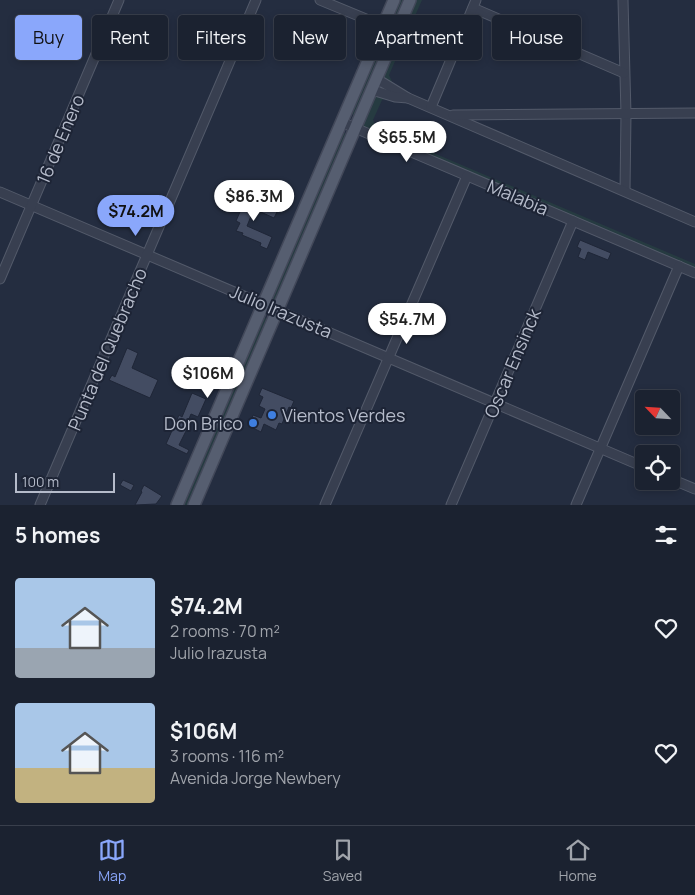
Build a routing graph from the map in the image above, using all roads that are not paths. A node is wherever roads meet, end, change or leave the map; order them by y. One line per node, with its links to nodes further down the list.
1 (119, 0): 22 (street, 16 de Enero)
2 (256, 0): 25 (street, Punta del Quebracho)
3 (320, 0): 8 (street)
4 (394, 0): 9 (main road)
5 (410, 0): 12 (main road)
6 (623, 0): 11 (street)
7 (474, 4): 11 (street); 13 (street)
8 (356, 15)
9 (388, 15)
10 (368, 60): 17 (main road)
11 (624, 73): 15 (street)
12 (374, 84): 13 (street); 18 (main road)
13 (431, 107): 16 (street)
14 (695, 113): 15 (street)
15 (626, 114): 16 (street); 20 (street)
16 (448, 115): 20 (street)
17 (341, 122): 18 (street, Malabia); 29 (main road)
18 (356, 128): 19 (street, Malabia); 30 (main road)
19 (467, 176): 23 (street, Malabia); 31 (street)
20 (625, 191): 24 (street)
21 (0, 192): 22 (street, Julio Irazusta)
22 (32, 205): 25 (street, Julio Irazusta); 28 (street, 16 de Enero)
23 (573, 221): 26 (street, Malabia); 32 (street, Oscar Ensinck)
24 (695, 222)
25 (147, 254): 29 (street, Julio Irazusta); 37 (street, Punta del Quebracho)
26 (679, 266): 27 (street, Malabia); 33 (street)
27 (695, 272)
28 (0, 279)
29 (264, 304): 30 (street, Julio Irazusta); 38 (main road)
30 (278, 310): 31 (street, Julio Irazusta); 39 (main road)
31 (388, 358): 32 (street, Julio Irazusta); 40 (street)
32 (495, 403): 33 (street, Julio Irazusta); 41 (street, Oscar Ensinck)
33 (601, 448): 34 (street, Julio Irazusta); 42 (street)
34 (635, 463)
35 (680, 483): 36 (street)
36 (695, 489)
37 (40, 505)
38 (178, 505)
39 (194, 505)
40 (325, 505)
41 (451, 505)
42 (576, 505)

